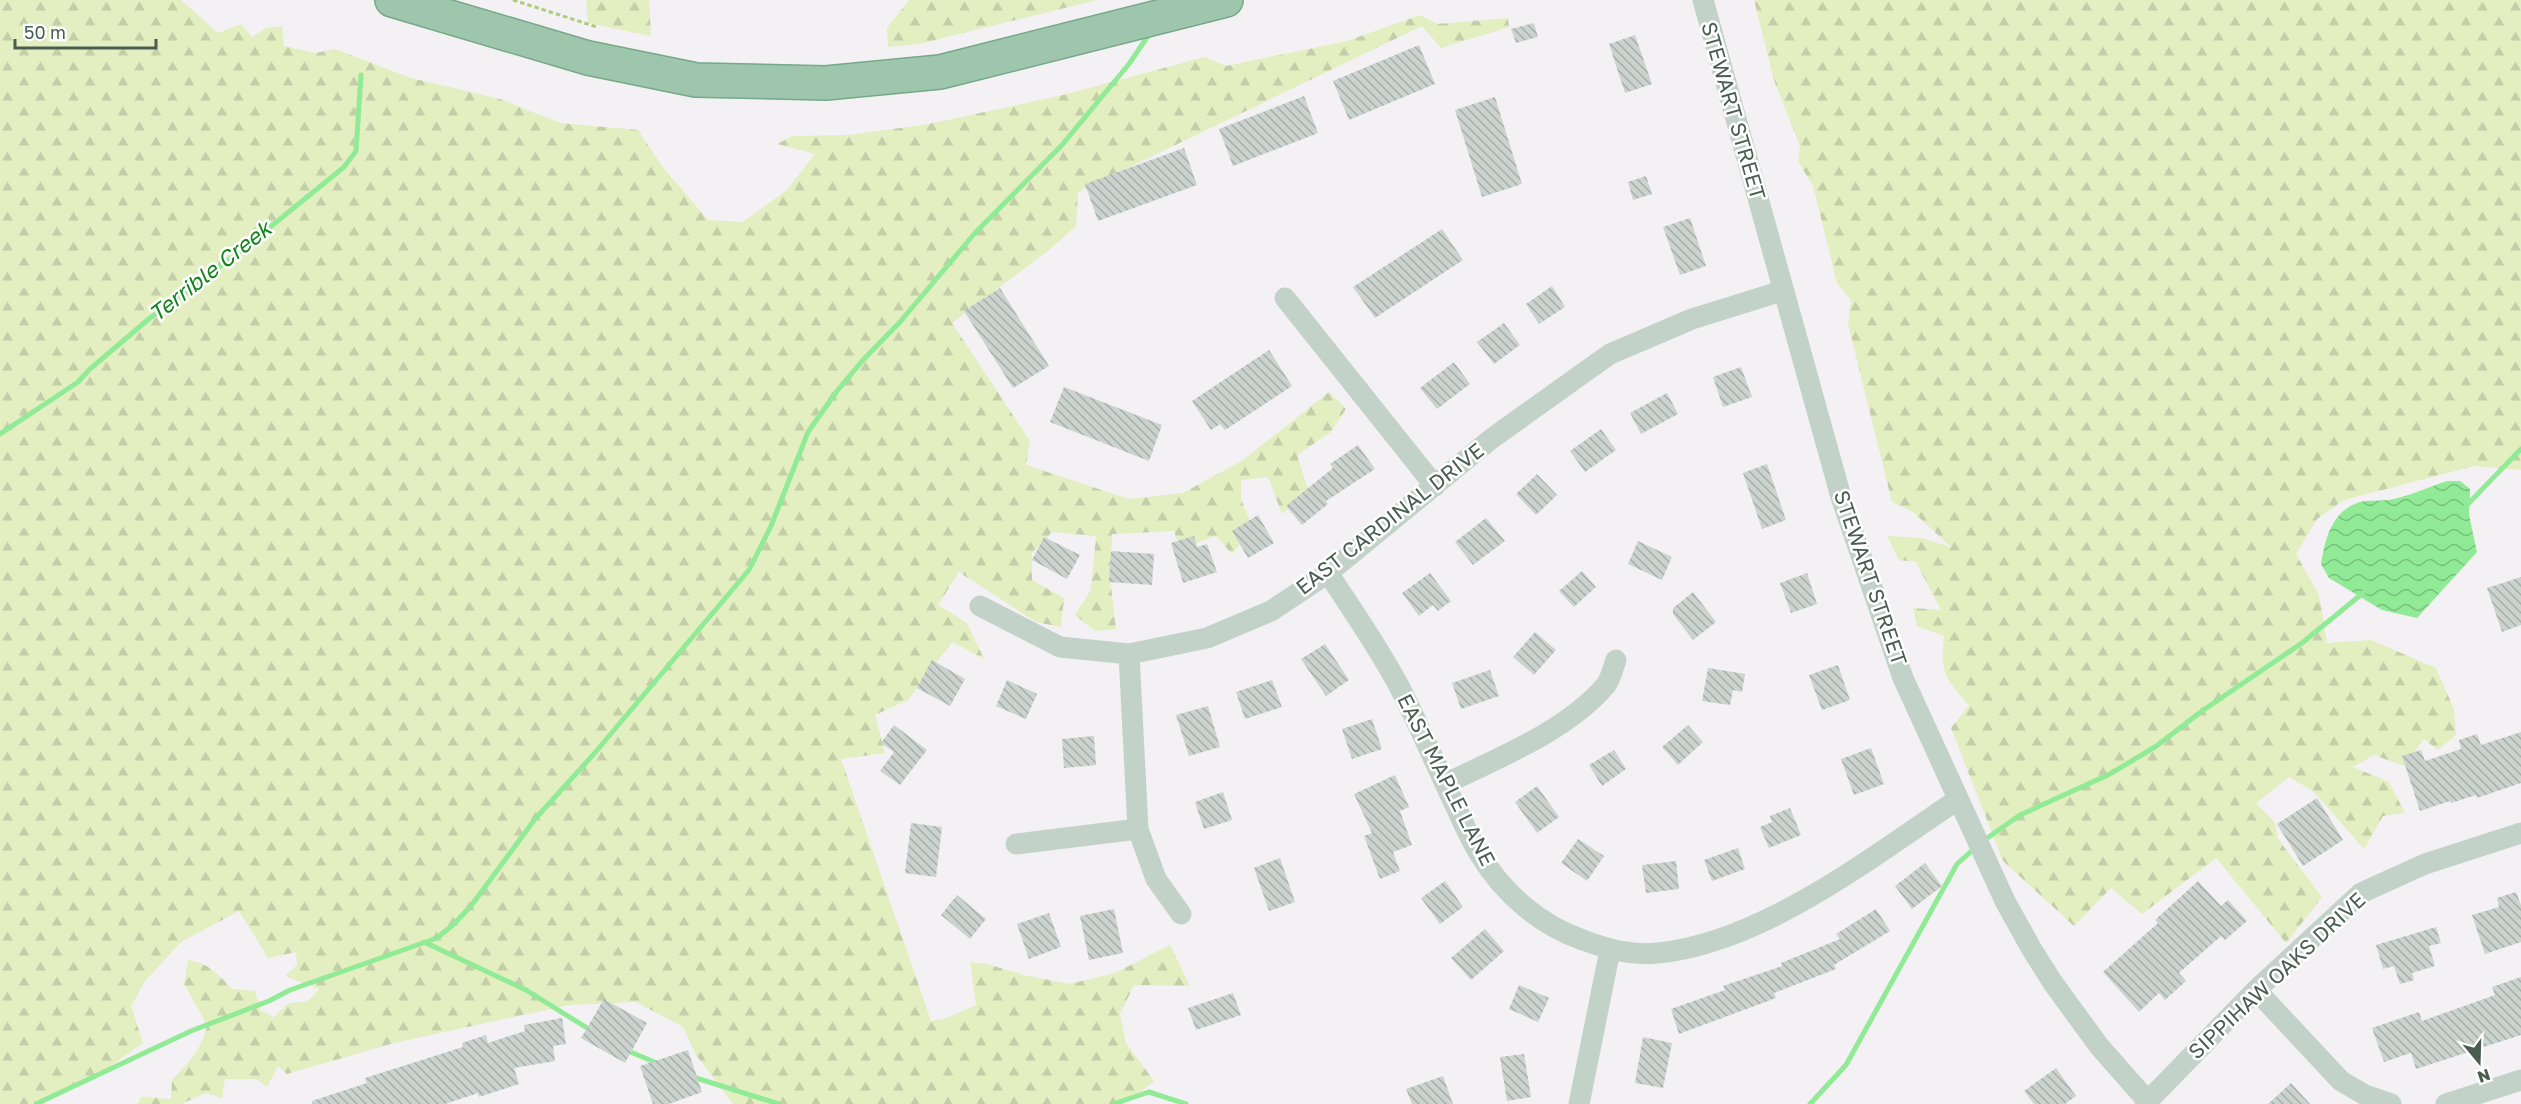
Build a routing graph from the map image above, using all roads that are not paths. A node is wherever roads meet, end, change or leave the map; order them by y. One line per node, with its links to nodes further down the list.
1 (392, 0): 2 (highway)
2 (1226, 0)
3 (1702, 0): 4 (street, STEWART STREET)
4 (1782, 291): 6 (street, EAST CARDINAL DRIVE); 12 (street, STEWART STREET)
5 (1285, 298): 6 (street)
6 (1435, 486): 7 (street, EAST CARDINAL DRIVE)
7 (1328, 573): 9 (street, EAST CARDINAL DRIVE); 11 (street, EAST MAPLE LANE)
8 (980, 606): 9 (street, EAST CARDINAL DRIVE)
9 (1129, 654): 13 (street)
10 (1616, 660): 11 (street)
11 (1445, 784): 17 (street, EAST MAPLE LANE)
12 (1957, 800): 17 (street, EAST MAPLE LANE); 20 (street, STEWART STREET)
13 (1138, 829): 15 (street); 16 (street)
14 (2521, 833): 18 (street, SIPPIHAW OAKS DRIVE)
15 (1017, 844)
16 (1181, 914)
17 (1610, 950): 21 (street)
18 (2256, 990): 20 (street, SIPPIHAW OAKS DRIVE); 22 (street)
19 (2521, 1080): 23 (street)
20 (2148, 1103)
21 (1579, 1104)
22 (2391, 1104)
23 (2446, 1104)

